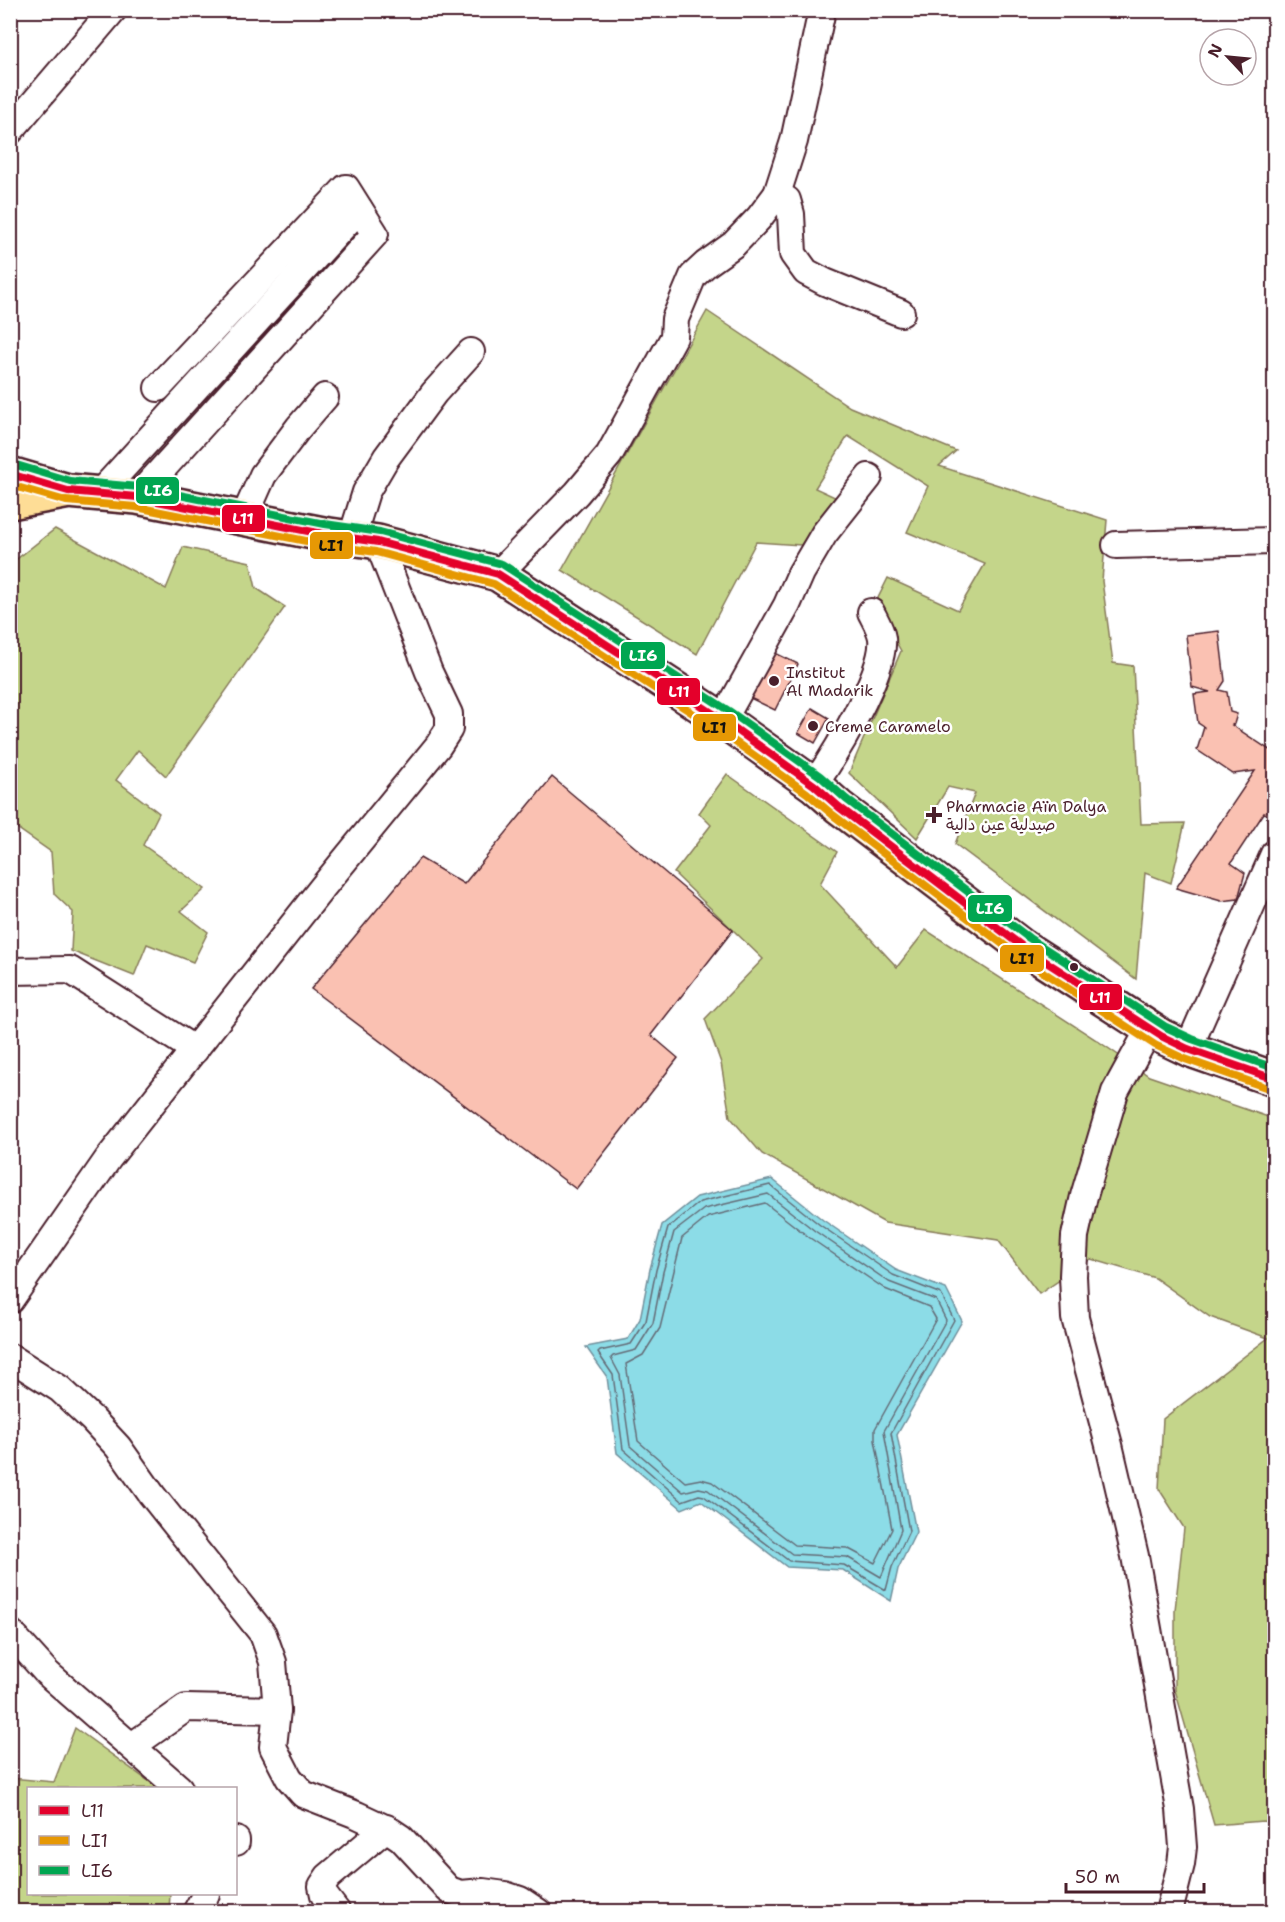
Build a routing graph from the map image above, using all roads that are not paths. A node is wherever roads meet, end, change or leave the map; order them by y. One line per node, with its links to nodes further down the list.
1 (113, 10): 3 (street)
2 (822, 10): 4 (street)
3 (10, 131)
4 (777, 194): 6 (street); 19 (street)
5 (359, 209): 8 (street); 12 (street); 13 (street)
6 (901, 313)
7 (471, 352): 16 (street)
8 (158, 388)
9 (325, 397): 15 (street)
10 (10, 474): 12 (main road)
11 (869, 477): 21 (street)
12 (83, 493): 13 (main road); 14 (main road)
13 (137, 497): 15 (main road)
14 (10, 502)
15 (244, 518): 16 (main road)
16 (365, 539): 19 (main road); 27 (street)
17 (1275, 542): 18 (street)
18 (1116, 545)
19 (498, 574): 21 (main road)
20 (871, 612): 22 (street)
21 (723, 720): 22 (main road)
22 (814, 786): 25 (main road)
23 (1275, 854): 26 (street)
24 (10, 971): 27 (street)
25 (1150, 1028): 26 (main road); 42 (street)
26 (1188, 1049): 28 (main road)
27 (195, 1050): 29 (street)
28 (1275, 1079)
29 (10, 1300)
30 (10, 1357): 32 (street)
31 (10, 1632): 33 (street)
32 (277, 1710): 33 (street); 35 (street)
33 (132, 1746): 34 (street)
34 (178, 1787)
35 (386, 1828): 36 (street); 39 (street)
36 (449, 1890): 40 (street); 41 (street)
37 (205, 1895): 38 (street)
38 (196, 1911)
39 (338, 1911)
40 (471, 1911)
41 (538, 1911)
42 (1169, 1911)

